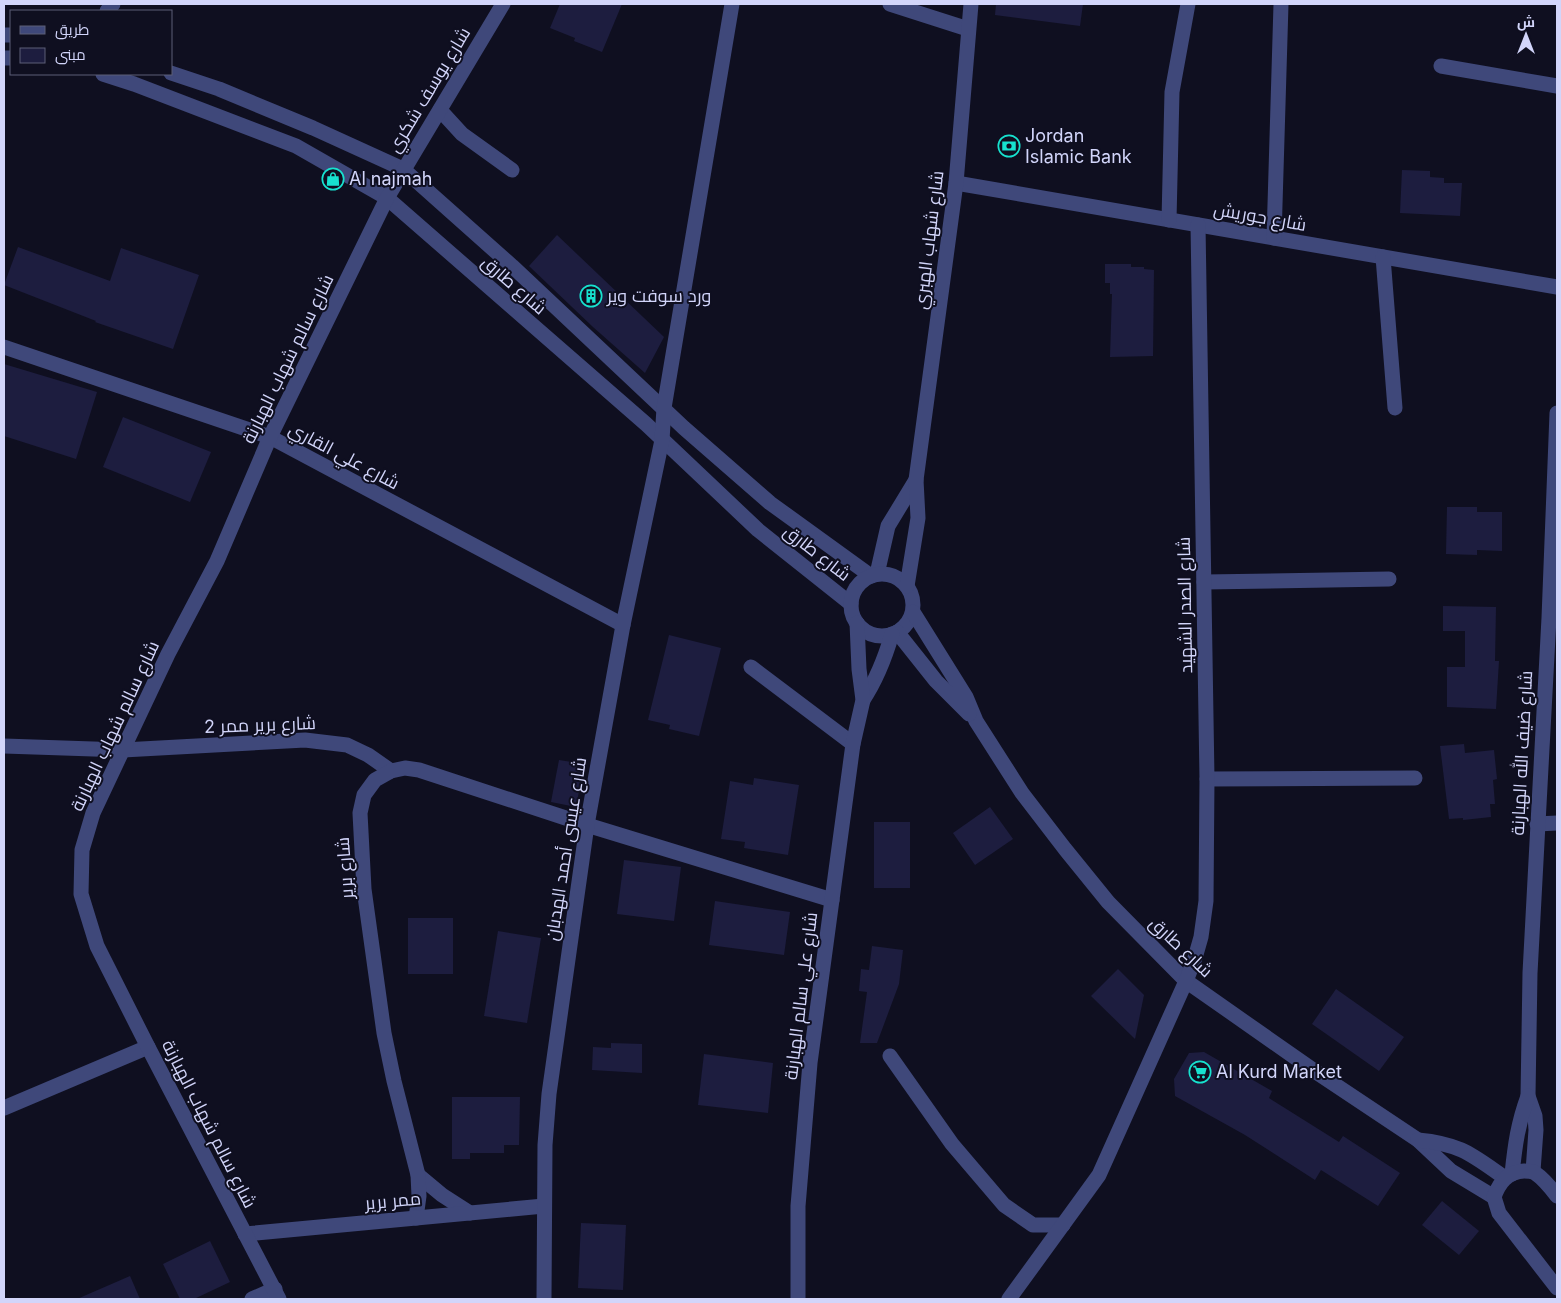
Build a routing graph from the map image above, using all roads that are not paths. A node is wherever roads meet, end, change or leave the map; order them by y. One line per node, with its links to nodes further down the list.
1 (503, 4): 12 (street, شارع يوسف شكري)
2 (732, 4): 23 (street, شارع عيسى أحمد الهدبان)
3 (890, 4): 7 (street)
4 (971, 4): 7 (street, شارع شهاب الهبري)
5 (1188, 4): 17 (street)
6 (1281, 4): 19 (street)
7 (968, 29): 15 (street, شارع شهاب الهبري)
8 (1441, 66): 11 (street)
9 (172, 73): 13 (street, شارع طارق)
10 (106, 75): 16 (street, شارع طارق)
11 (1557, 86)
12 (440, 110): 13 (street, شارع يوسف شكري); 14 (street)
13 (403, 169): 16 (street, شارع يوسف شكري); 23 (street, شارع طارق)
14 (512, 170)
15 (956, 183): 17 (street, شارع جوريش); 28 (street, شارع شهاب الهبري)
16 (387, 198): 26 (street, شارع سالم شهاب الهبارنة); 27 (street, شارع طارق)
17 (1169, 220): 18 (street, شارع جوريش)
18 (1198, 225): 19 (street, شارع جوريش); 31 (street, شارع الصدر الشهيد)
19 (1274, 238): 20 (street, شارع جوريش)
20 (1383, 257): 21 (street, شارع جوريش); 24 (street)
21 (1557, 287)
22 (4, 347): 26 (street, شارع علي القاري)
23 (664, 408): 27 (street, شارع عيسى أحمد الهدبان); 29 (street, شارع طارق)
24 (1395, 408)
25 (1557, 412): 35 (street, شارع ضيف الله الهبارنة)
26 (270, 438): 37 (street, شارع علي القاري); 44 (street, شارع سالم شهاب الهبارنة)
27 (662, 440): 33 (street, شارع طارق); 37 (street, شارع عيسى أحمد الهدبان)
28 (916, 480): 29 (street, شارع شهاب الهبري); 32 (street, شارع شهاب الهبري)
29 (874, 575): 32 (street); 33 (street)
30 (1389, 579): 31 (street)
31 (1204, 582): 47 (street, شارع الصدر الشهيد)
32 (907, 586): 34 (street)
33 (852, 604): 36 (street)
34 (913, 612): 38 (street); 41 (street, شارع طارق)
35 (1553, 619): 49 (street, شارع ضيف الله الهبارنة)
36 (857, 623): 38 (street); 40 (street, شارع علي سالم الهبارنة)
37 (622, 625): 50 (street, شارع عيسى أحمد الهدبان)
38 (894, 633): 40 (street, شارع علي سالم الهبارنة); 41 (street, شارع طارق)
39 (751, 667): 42 (street)
40 (863, 700): 42 (street, شارع علي سالم الهبارنة)
41 (976, 721): 52 (street, شارع طارق)
42 (853, 744): 51 (street, شارع علي سالم الهبارنة)
43 (4, 746): 44 (street, شارع برير ممر 2)
44 (123, 750): 45 (street, شارع برير ممر 2); 53 (street, شارع سالم شهاب الهبارنة)
45 (391, 770): 50 (street); 59 (street, شارع برير)
46 (1415, 778): 47 (street)
47 (1207, 779): 52 (street, شارع الصدر الشهيد)
48 (1557, 823): 49 (street)
49 (1537, 824): 55 (street, شارع ضيف الله الهبارنة)
50 (587, 825): 51 (street); 63 (street, شارع عيسى أحمد الهدبان)
51 (832, 900): 72 (street, شارع علي سالم الهبارنة)
52 (1186, 981): 57 (street, شارع طارق); 66 (street, شارع الصدر الشهيد)
53 (148, 1047): 56 (street); 67 (street, شارع سالم شهاب الهبارنة)
54 (890, 1056): 66 (street)
55 (1528, 1096): 58 (street, شارع ضيف الله الهبارنة); 60 (street, شارع ضيف الله الهبارنة)
56 (4, 1108)
57 (1418, 1140): 60 (street, شارع طارق); 62 (street, شارع طارق)
58 (1533, 1171): 60 (street); 61 (street)
59 (418, 1175): 64 (street); 65 (street, شارع برير)
60 (1509, 1176): 62 (street)
61 (1557, 1196)
62 (1494, 1197): 68 (street)
63 (544, 1206): 64 (street, ممر برير); 71 (street, شارع عيسى أحمد الهدبان)
64 (470, 1213): 65 (street, ممر برير)
65 (416, 1218): 67 (street, ممر برير)
66 (1063, 1225): 73 (street, شارع الصدر الشهيد)
67 (246, 1234): 69 (street, شارع سالم شهاب الهبارنة)
68 (1557, 1288)
69 (277, 1294): 70 (street)
70 (252, 1299)
71 (544, 1299)
72 (798, 1299)
73 (1009, 1299)

